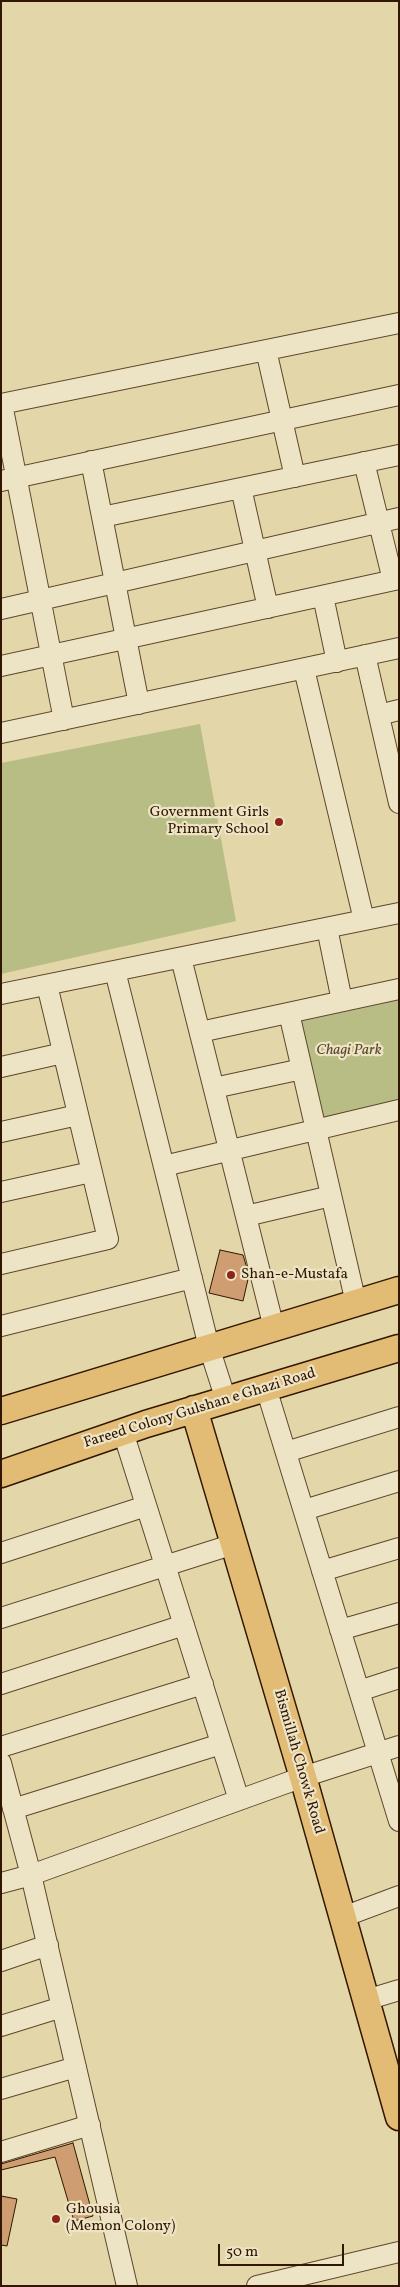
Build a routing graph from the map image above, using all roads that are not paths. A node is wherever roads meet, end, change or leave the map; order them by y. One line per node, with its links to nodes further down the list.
1 (399, 323): 2 (street)
2 (266, 350): 4 (street); 5 (street)
3 (399, 394): 5 (street)
4 (2, 404): 10 (street)
5 (282, 420): 7 (street); 9 (street)
6 (399, 455): 8 (street)
7 (90, 462): 10 (street); 12 (street)
8 (364, 462): 9 (street); 14 (street)
9 (295, 477): 11 (street)
10 (9, 480): 19 (street)
11 (241, 488): 12 (street); 15 (street)
12 (102, 517): 17 (street)
13 (399, 518): 14 (street)
14 (379, 523): 15 (street); 16 (street)
15 (255, 551): 17 (street); 20 (street)
16 (396, 580): 18 (street)
17 (116, 583): 19 (street); 22 (street)
18 (323, 596): 20 (street); 26 (street)
19 (41, 600): 21 (street); 25 (street)
20 (268, 608): 22 (street)
21 (1, 610)
22 (127, 639): 25 (street); 29 (street)
23 (399, 648): 24 (street)
24 (365, 655): 26 (street); 31 (street)
25 (51, 656): 27 (street); 32 (street)
26 (336, 662): 28 (street)
27 (1, 666)
28 (304, 669): 29 (street); 37 (street)
29 (139, 704): 32 (street)
30 (399, 710): 31 (street)
31 (379, 715): 34 (street)
32 (64, 720): 33 (street)
33 (2, 729)
34 (395, 770): 35 (street)
35 (399, 803)
36 (399, 913): 37 (street)
37 (364, 920): 38 (street)
38 (327, 928): 39 (street); 44 (street)
39 (181, 958): 40 (street); 46 (street)
40 (115, 971): 41 (street); 56 (street)
41 (46, 985): 43 (street); 47 (street)
42 (399, 989): 44 (street)
43 (1, 994)
44 (342, 1001): 45 (street)
45 (289, 1013): 46 (street); 49 (street)
46 (200, 1032): 50 (street)
47 (63, 1053): 48 (street); 52 (street)
48 (1, 1067)
49 (302, 1069): 50 (street); 53 (street)
50 (214, 1088): 55 (street)
51 (399, 1110): 53 (street)
52 (78, 1115): 54 (street); 57 (street)
53 (316, 1130): 55 (street); 59 (street)
54 (1, 1132)
55 (230, 1150): 56 (street); 60 (street)
56 (164, 1166): 62 (street)
57 (91, 1172): 58 (street); 61 (street)
58 (1, 1192)
59 (331, 1196): 60 (street); 64 (street)
60 (246, 1216): 66 (street)
61 (1, 1264)
62 (192, 1278): 65 (street); 67 (street)
63 (399, 1290): 64 (main road)
64 (356, 1303): 66 (main road)
65 (1, 1326)
66 (274, 1328): 67 (main road)
67 (209, 1347): 70 (street); 72 (main road)
68 (399, 1348): 69 (main road, Fareed Colony Gulshan e Ghazi Road)
69 (266, 1388): 70 (main road, Fareed Colony Gulshan e Ghazi Road); 75 (street)
70 (226, 1400): 71 (main road, Fareed Colony Gulshan e Ghazi Road)
71 (194, 1409): 74 (main road, Fareed Colony Gulshan e Ghazi Road); 80 (main road, Bismillah Chowk Road)
72 (1, 1411)
73 (399, 1417): 75 (street)
74 (123, 1432): 76 (main road, Fareed Colony Gulshan e Ghazi Road); 78 (street)
75 (286, 1452): 79 (street)
76 (1, 1474)
77 (399, 1481): 79 (street)
78 (146, 1506): 82 (street); 83 (street)
79 (304, 1510): 84 (street)
80 (234, 1544): 83 (street); 98 (main road, Bismillah Chowk Road)
81 (399, 1548): 84 (street)
82 (1, 1553)
83 (165, 1566): 86 (street); 87 (street)
84 (322, 1571): 88 (street)
85 (399, 1612): 88 (street)
86 (1, 1618)
87 (184, 1625): 90 (street); 91 (street)
88 (340, 1630): 92 (street)
89 (399, 1678): 92 (street)
90 (1, 1684)
91 (203, 1684): 93 (street); 95 (street)
92 (359, 1690): 96 (street)
93 (222, 1744): 99 (street); 100 (street)
94 (399, 1746): 96 (street)
95 (1, 1747)
96 (378, 1753): 98 (street); 101 (street)
97 (2, 1770): 100 (street)
98 (303, 1777): 99 (street); 106 (main road, Bismillah Chowk Road)
99 (239, 1800): 103 (street)
100 (13, 1808): 102 (street)
101 (398, 1818)
102 (10, 1833): 103 (street)
103 (31, 1874): 104 (street); 107 (street)
104 (1, 1883)
105 (399, 1896): 106 (street)
106 (342, 1917): 110 (main road, Bismillah Chowk Road)
107 (48, 1945): 108 (street); 111 (street)
108 (1, 1960)
109 (399, 1990): 110 (street)
110 (366, 2000): 115 (main road, Bismillah Chowk Road)
111 (62, 2007): 112 (street); 113 (street)
112 (1, 2026)
113 (76, 2067): 114 (street); 116 (street)
114 (1, 2089)
115 (399, 2116)
116 (90, 2125): 117 (street); 119 (street)
117 (1, 2152)
118 (399, 2252): 120 (street)
119 (127, 2286)
120 (257, 2286)

